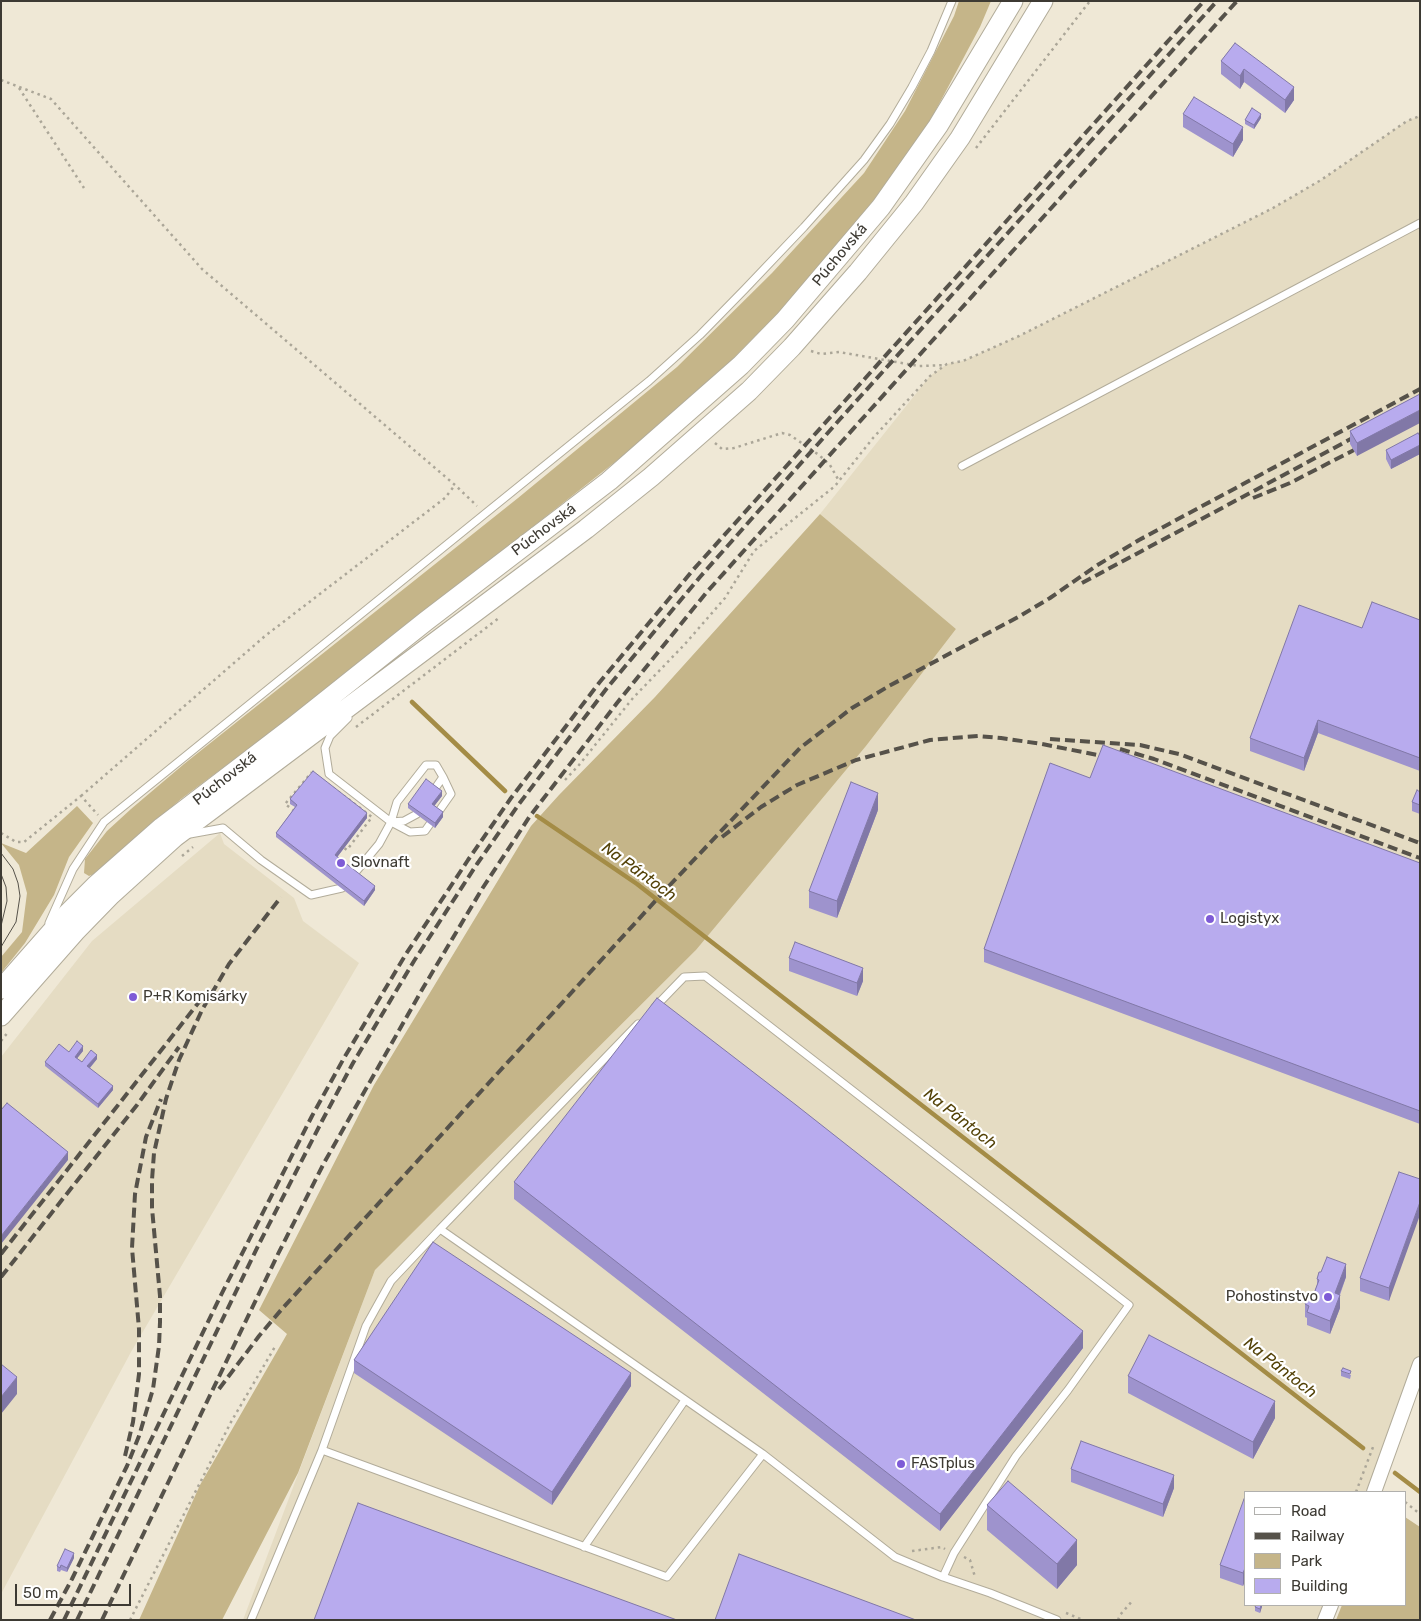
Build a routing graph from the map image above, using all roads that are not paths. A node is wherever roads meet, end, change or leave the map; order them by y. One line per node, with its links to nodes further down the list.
1 (952, 1): 16 (lane)
2 (1013, 1): 4 (main road, Púchovská)
3 (1043, 1): 5 (main road, Púchovská)
4 (938, 126): 5 (main road); 16 (main road, Púchovská)
5 (960, 138): 8 (main road, Púchovská)
6 (1420, 222): 7 (lane)
7 (962, 466)
8 (416, 658): 12 (lane); 13 (main road, Púchovská)
9 (443, 776): 10 (lane); 12 (lane); 12 (lane)
10 (434, 790)
11 (417, 814): 12 (lane)
12 (391, 822): 14 (lane)
13 (175, 838): 15 (lane); 19 (main road, Púchovská)
14 (354, 874)
15 (342, 888)
16 (41, 942): 17 (main road, Púchovská)
17 (1, 989)
18 (653, 1010): 28 (lane)
19 (1, 1016)
20 (646, 1016): 21 (lane)
21 (440, 1229): 23 (lane); 24 (lane)
22 (1420, 1364): 26 (street)
23 (685, 1400): 25 (lane); 27 (lane)
24 (322, 1450): 27 (lane); 30 (lane)
25 (763, 1454): 27 (lane); 28 (lane)
26 (1374, 1491)
27 (584, 1546)
28 (943, 1577): 31 (lane)
29 (1331, 1606): 32 (street)
30 (251, 1620)
31 (1057, 1620)
32 (1325, 1620)

